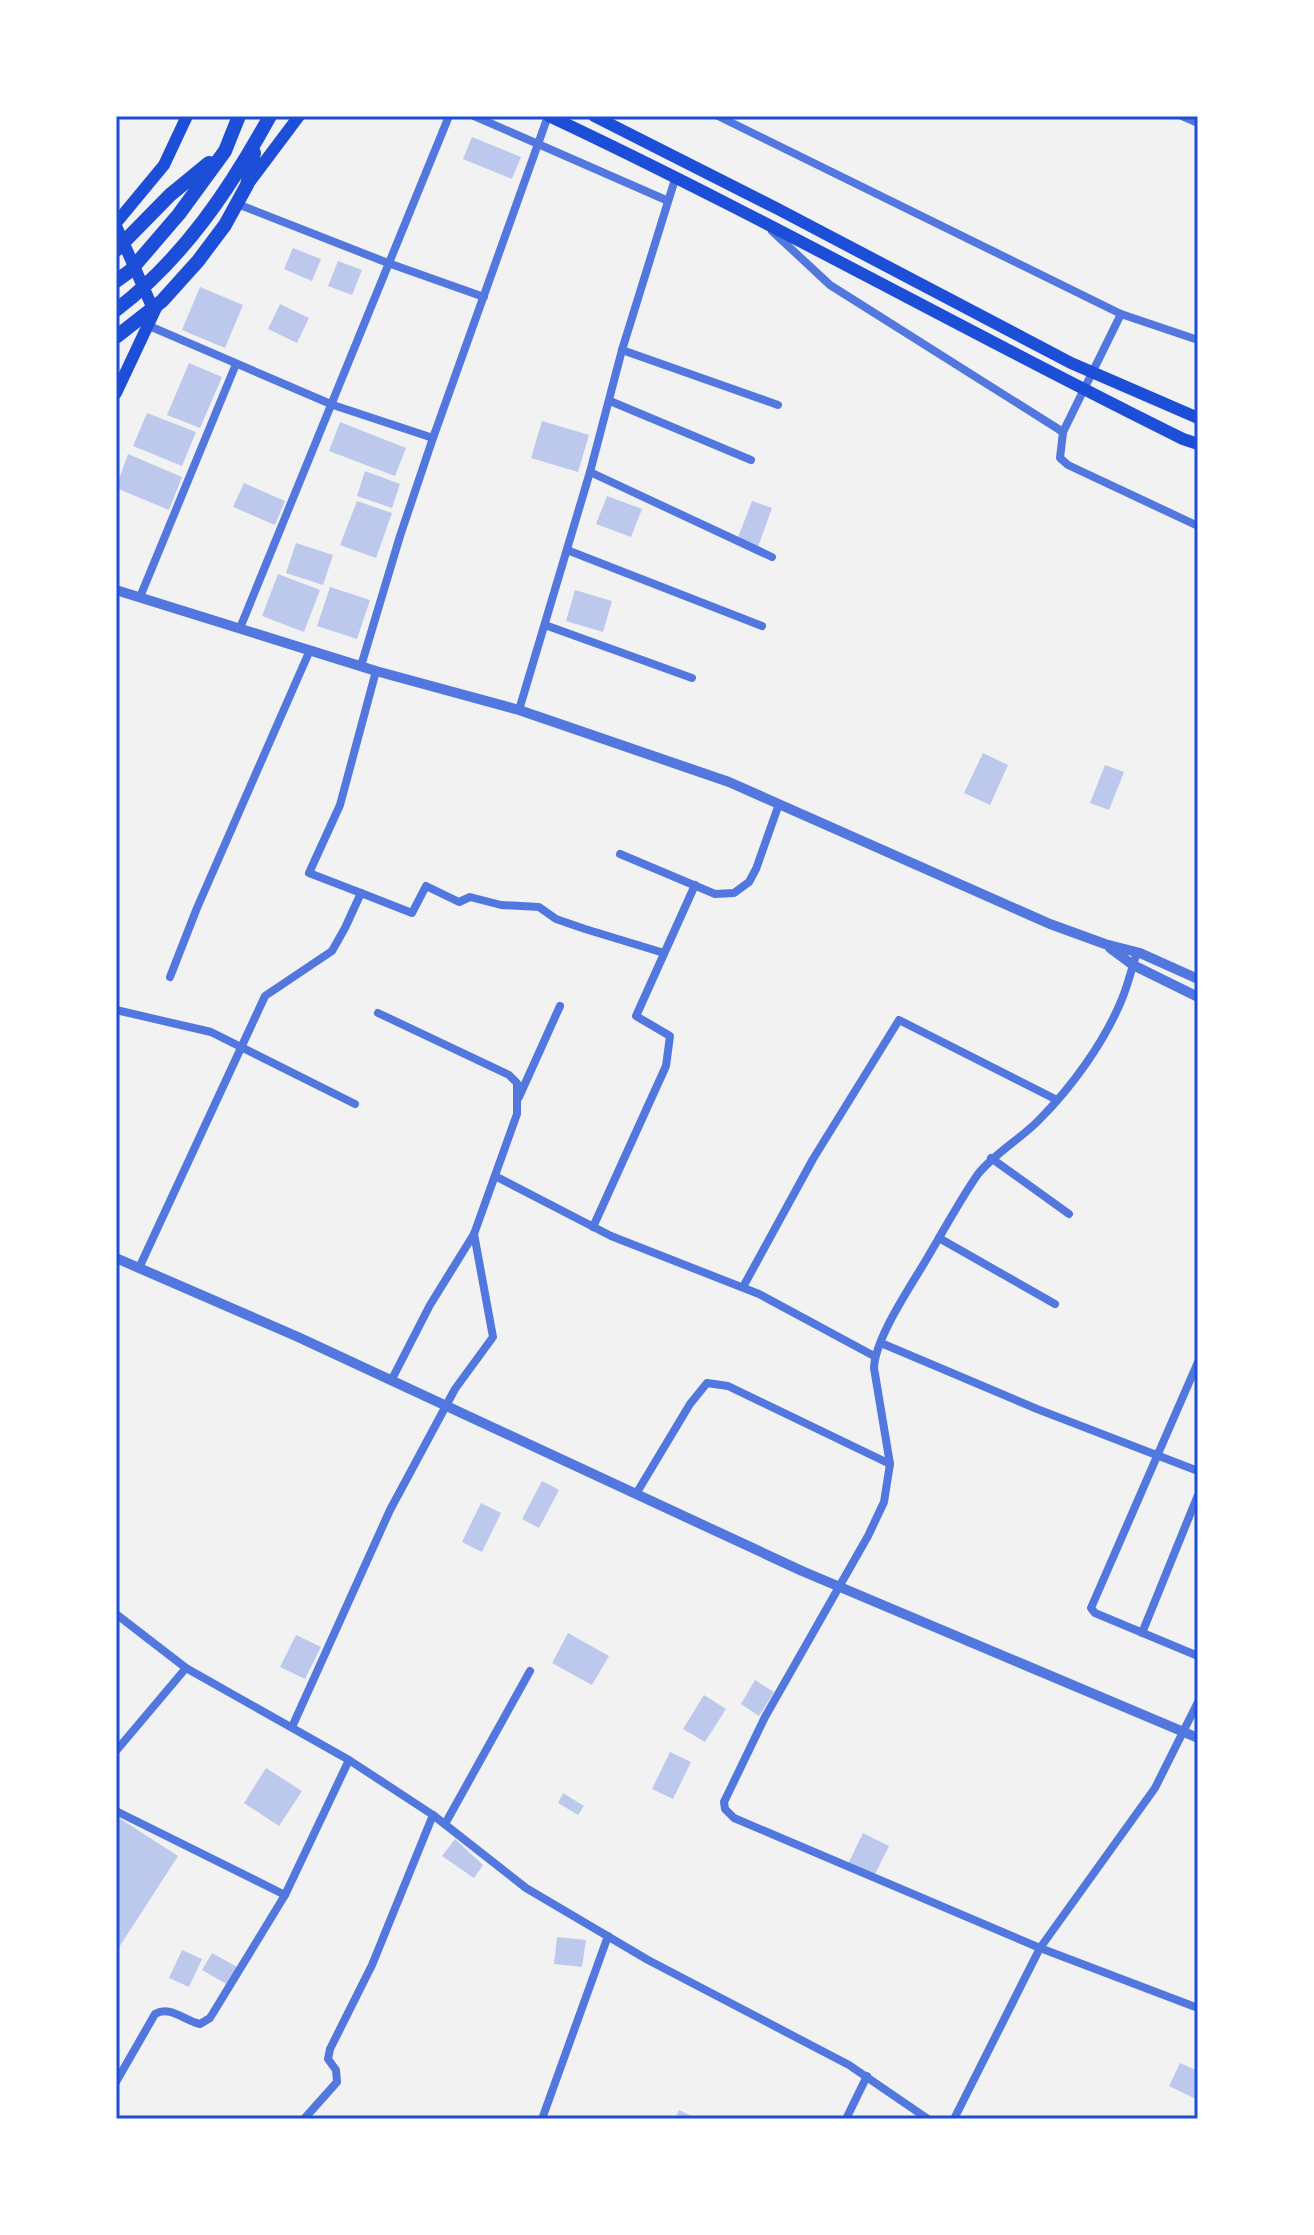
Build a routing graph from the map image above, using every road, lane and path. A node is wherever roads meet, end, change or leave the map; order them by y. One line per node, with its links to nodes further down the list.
1 (239, 116): 14 (main road)
2 (270, 116): 12 (main road)
3 (299, 116): 17 (main road)
4 (449, 116): 21 (street)
5 (474, 116): 13 (street)
6 (548, 116): 13 (street); 15 (main road)
7 (594, 116): 32 (main road)
8 (718, 116): 26 (street)
9 (1182, 116): 11 (street)
10 (182, 117): 19 (main road)
11 (1198, 123)
12 (256, 141): 24 (main road); 28 (main road)
13 (539, 145): 16 (street); 23 (street)
14 (225, 151): 20 (main road); 22 (main road)
15 (676, 176): 16 (street); 18 (main road)
16 (666, 200): 30 (street)
17 (235, 202): 21 (street); 25 (main road)
18 (764, 223): 33 (main road); 39 (street)
19 (116, 224): 25 (main road)
20 (116, 250)
21 (388, 263): 23 (street); 36 (street)
22 (116, 281)
23 (484, 297): 40 (street)
24 (116, 310)
25 (154, 311): 27 (main road)
26 (1121, 314): 29 (street); 32 (street)
27 (147, 325): 31 (street); 34 (main road)
28 (116, 337)
29 (1198, 340)
30 (622, 350): 35 (street); 37 (street)
31 (236, 364): 36 (street); 48 (street)
32 (1092, 372): 33 (street); 38 (main road)
33 (1084, 390): 39 (street); 41 (main road)
34 (116, 393)
35 (610, 401): 42 (street); 43 (street)
36 (333, 405): 40 (street); 51 (street)
37 (778, 405)
38 (1198, 418)
39 (1063, 432): 44 (street)
40 (433, 438): 53 (street)
41 (1198, 444)
42 (751, 460)
43 (590, 472): 45 (street); 46 (street)
44 (1198, 526)
45 (567, 550): 49 (street); 50 (street)
46 (772, 557)
47 (116, 590): 48 (street)
48 (140, 597): 51 (street)
49 (545, 625): 55 (street); 56 (street)
50 (762, 626)
51 (240, 628): 52 (street)
52 (310, 650): 53 (street); 65 (street)
53 (361, 666): 54 (street)
54 (376, 671): 56 (street); 60 (street)
55 (692, 678)
56 (519, 710): 57 (street)
57 (779, 804): 59 (street); 61 (street)
58 (620, 854): 59 (street)
59 (695, 885): 63 (street)
60 (361, 893): 63 (street); 71 (street)
61 (1105, 944): 62 (street); 64 (street)
62 (1137, 952): 64 (street); 66 (street)
63 (664, 953): 78 (street)
64 (1133, 965): 67 (street); 73 (street)
65 (170, 977)
66 (1198, 979)
67 (1198, 997)
68 (560, 1006): 72 (street)
69 (116, 1010): 71 (street)
70 (378, 1013): 72 (street)
71 (242, 1045): 74 (street); 82 (street)
72 (518, 1097): 76 (street)
73 (1057, 1100): 75 (street); 83 (street)
74 (355, 1104)
75 (991, 1158): 77 (street); 80 (street)
76 (495, 1176): 78 (street); 79 (street)
77 (1069, 1214)
78 (593, 1227): 83 (street)
79 (474, 1234): 88 (street); 89 (street)
80 (939, 1238): 84 (street); 85 (street)
81 (116, 1258): 82 (street)
82 (139, 1268): 88 (street)
83 (743, 1287): 86 (street)
84 (1055, 1304)
85 (881, 1343): 86 (street); 90 (street)
86 (874, 1356): 91 (street)
87 (1198, 1362): 90 (street)
88 (391, 1381): 89 (street)
89 (446, 1406): 93 (street); 102 (street)
90 (1159, 1455): 92 (street); 97 (street)
91 (890, 1464): 93 (street); 95 (street)
92 (1198, 1471)
93 (636, 1494): 95 (street)
94 (1198, 1495): 97 (street)
95 (839, 1587): 103 (street); 112 (street)
96 (116, 1614): 99 (street)
97 (1142, 1633): 98 (street)
98 (1198, 1656)
99 (186, 1668): 102 (street); 105 (street)
100 (530, 1671): 109 (street)
101 (1198, 1702): 103 (street)
102 (292, 1727): 106 (street)
103 (1185, 1732): 104 (street); 112 (street)
104 (1198, 1738)
105 (116, 1751)
106 (349, 1760): 108 (street); 110 (street)
107 (116, 1811): 110 (street)
108 (433, 1815): 109 (street); 116 (street)
109 (445, 1824): 111 (street)
110 (285, 1895): 115 (street)
111 (608, 1936): 114 (street); 117 (street)
112 (1040, 1948): 113 (street); 120 (street)
113 (1198, 2008)
114 (867, 2076): 118 (street); 119 (street)
115 (116, 2082)
116 (304, 2119)
117 (542, 2119)
118 (846, 2119)
119 (928, 2119)
120 (954, 2119)

